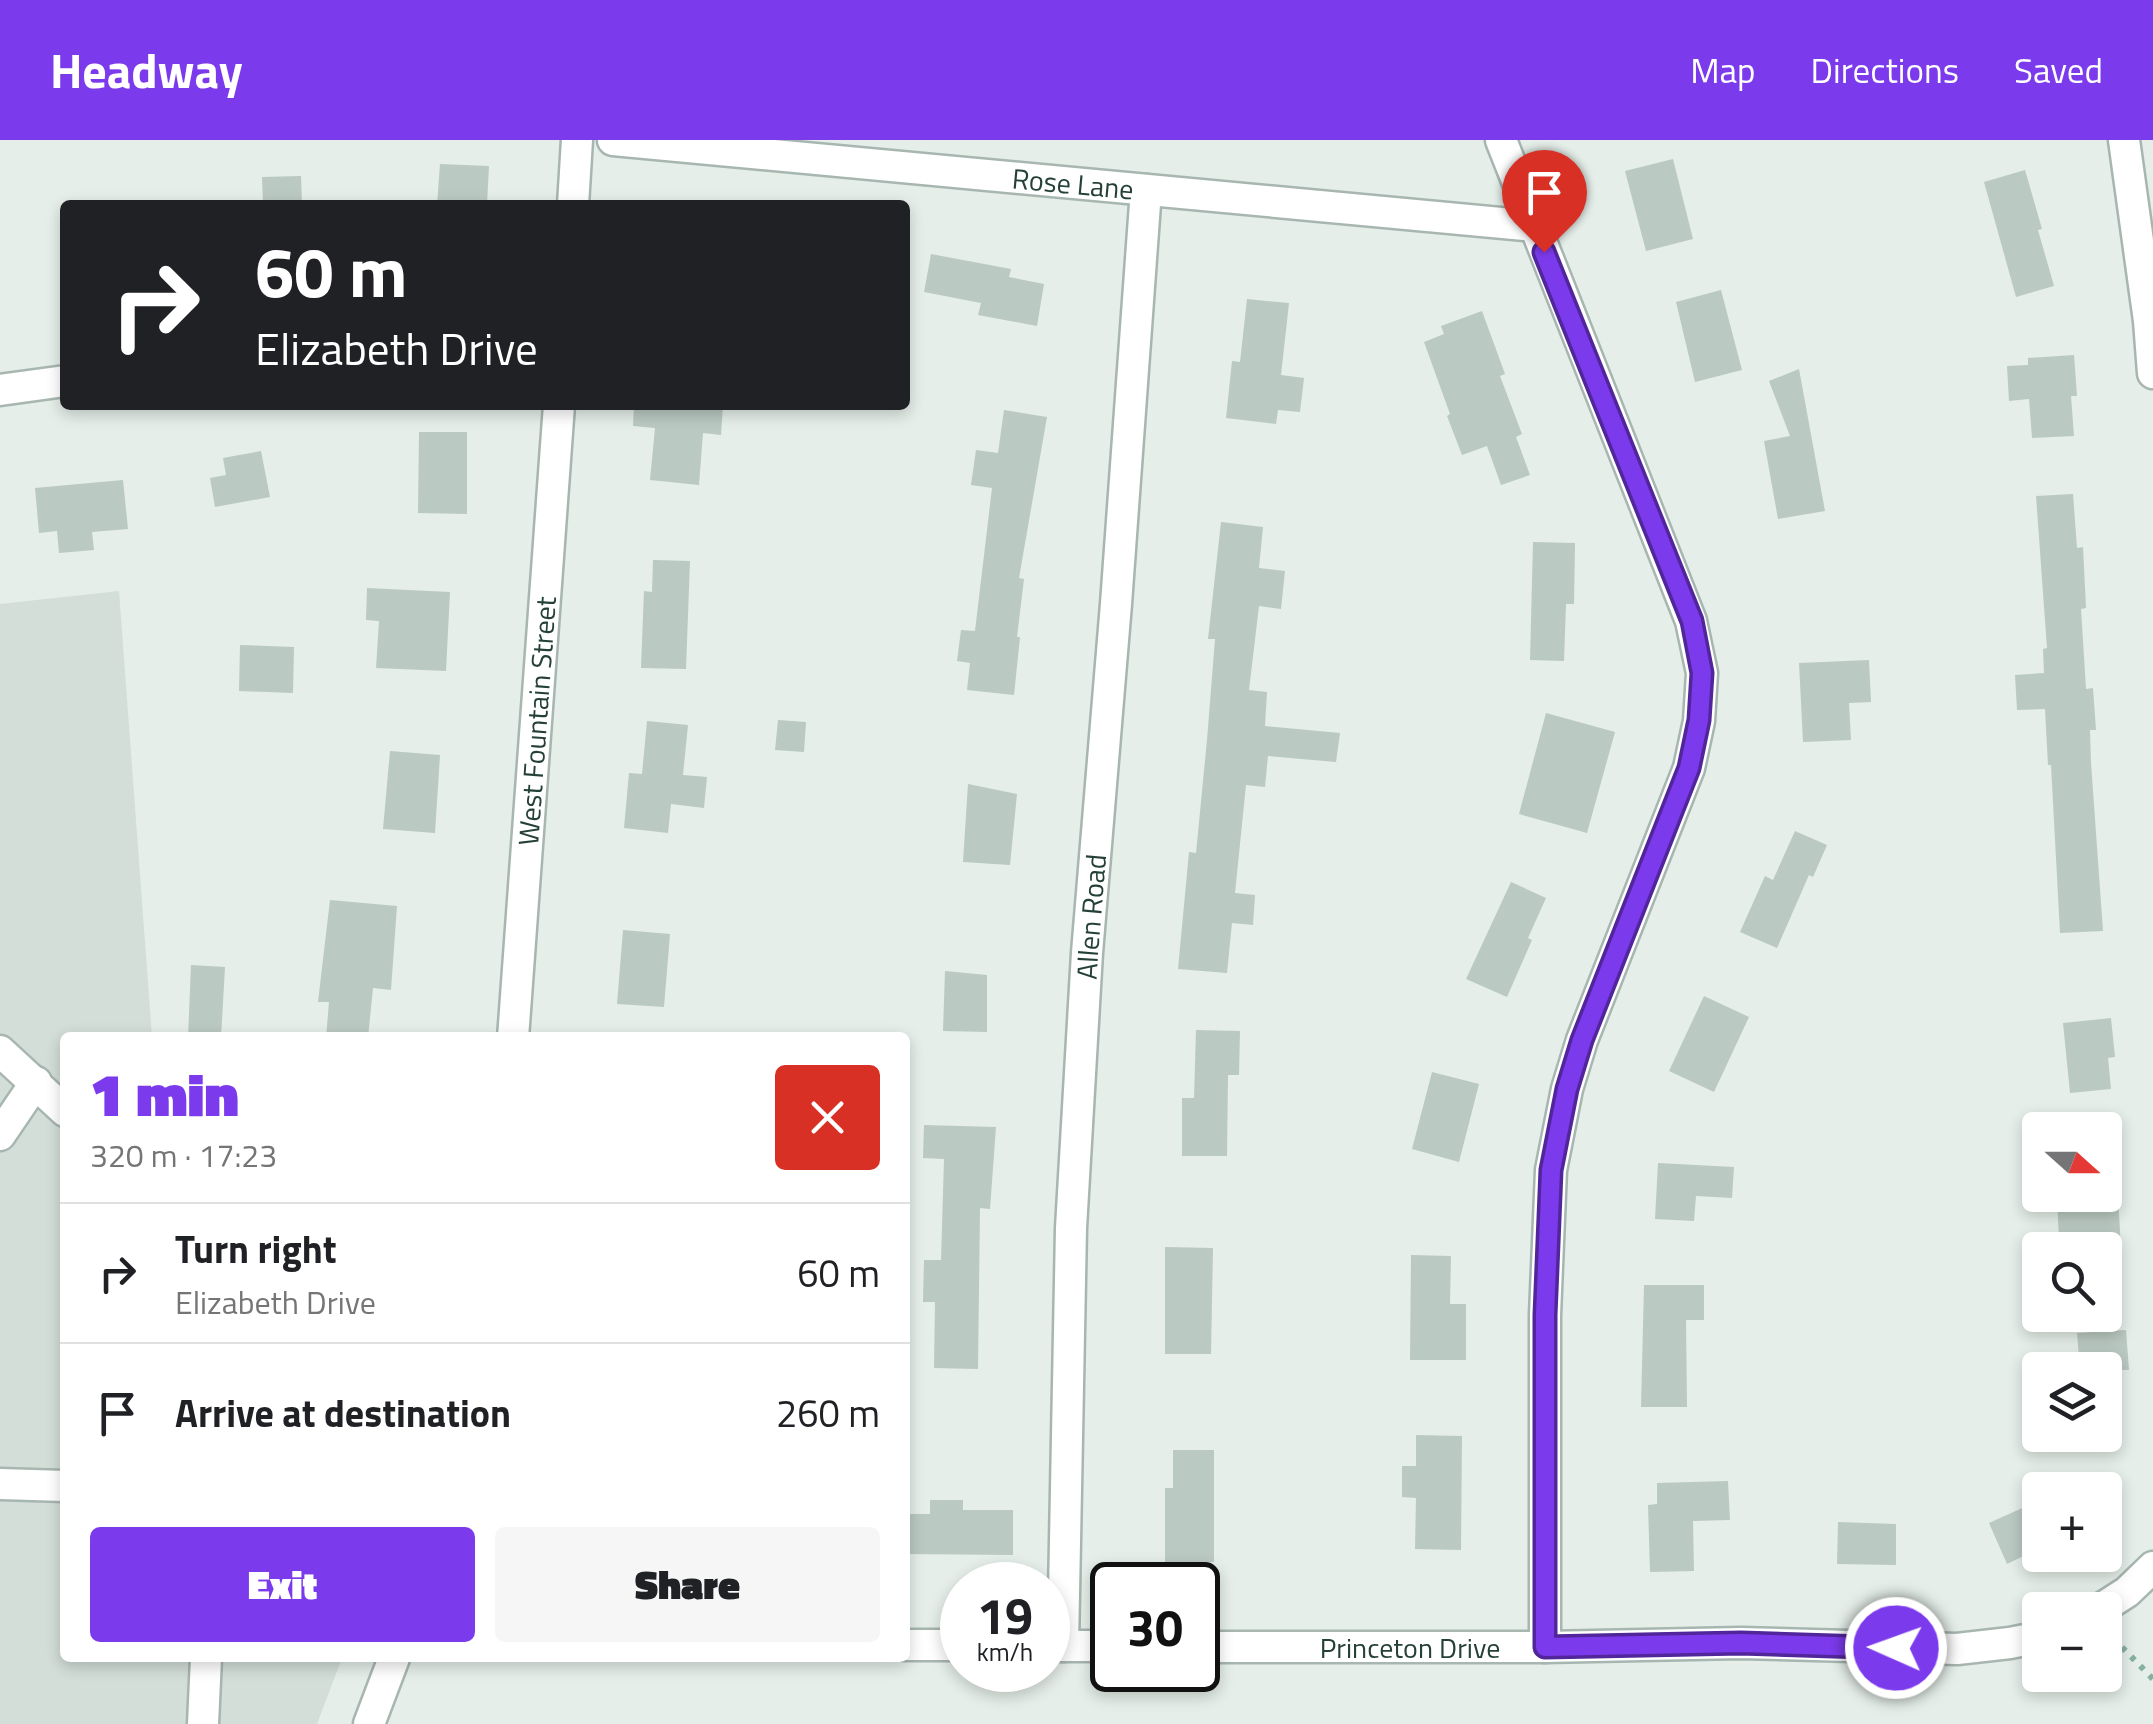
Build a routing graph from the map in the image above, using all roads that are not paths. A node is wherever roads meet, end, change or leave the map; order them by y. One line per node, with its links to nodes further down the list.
1 (578, 140): 6 (street)
2 (613, 140): 5 (street, Rose Lane)
3 (1501, 140): 7 (street)
4 (2124, 140): 8 (street)
5 (1146, 190): 7 (street, Rose Lane); 19 (street, Allen Road)
6 (573, 200)
7 (1534, 226): 26 (street)
8 (2153, 373)
9 (60, 381): 10 (street)
10 (0, 390)
11 (559, 410): 12 (street, West Fountain Street)
12 (513, 1032)
13 (0, 1052): 14 (street)
14 (36, 1082): 15 (street); 16 (street)
15 (60, 1105)
16 (0, 1135)
17 (0, 1484): 18 (street)
18 (60, 1486)
19 (1058, 1562)
20 (2153, 1567): 21 (street)
21 (2122, 1595)
22 (2022, 1640): 26 (street, Princeton Drive)
23 (910, 1645): 24 (street)
24 (940, 1646)
25 (1220, 1646): 26 (street, Princeton Drive)
26 (1545, 1647)
27 (206, 1662): 29 (street)
28 (392, 1662): 30 (street)
29 (203, 1724)
30 (369, 1724)

